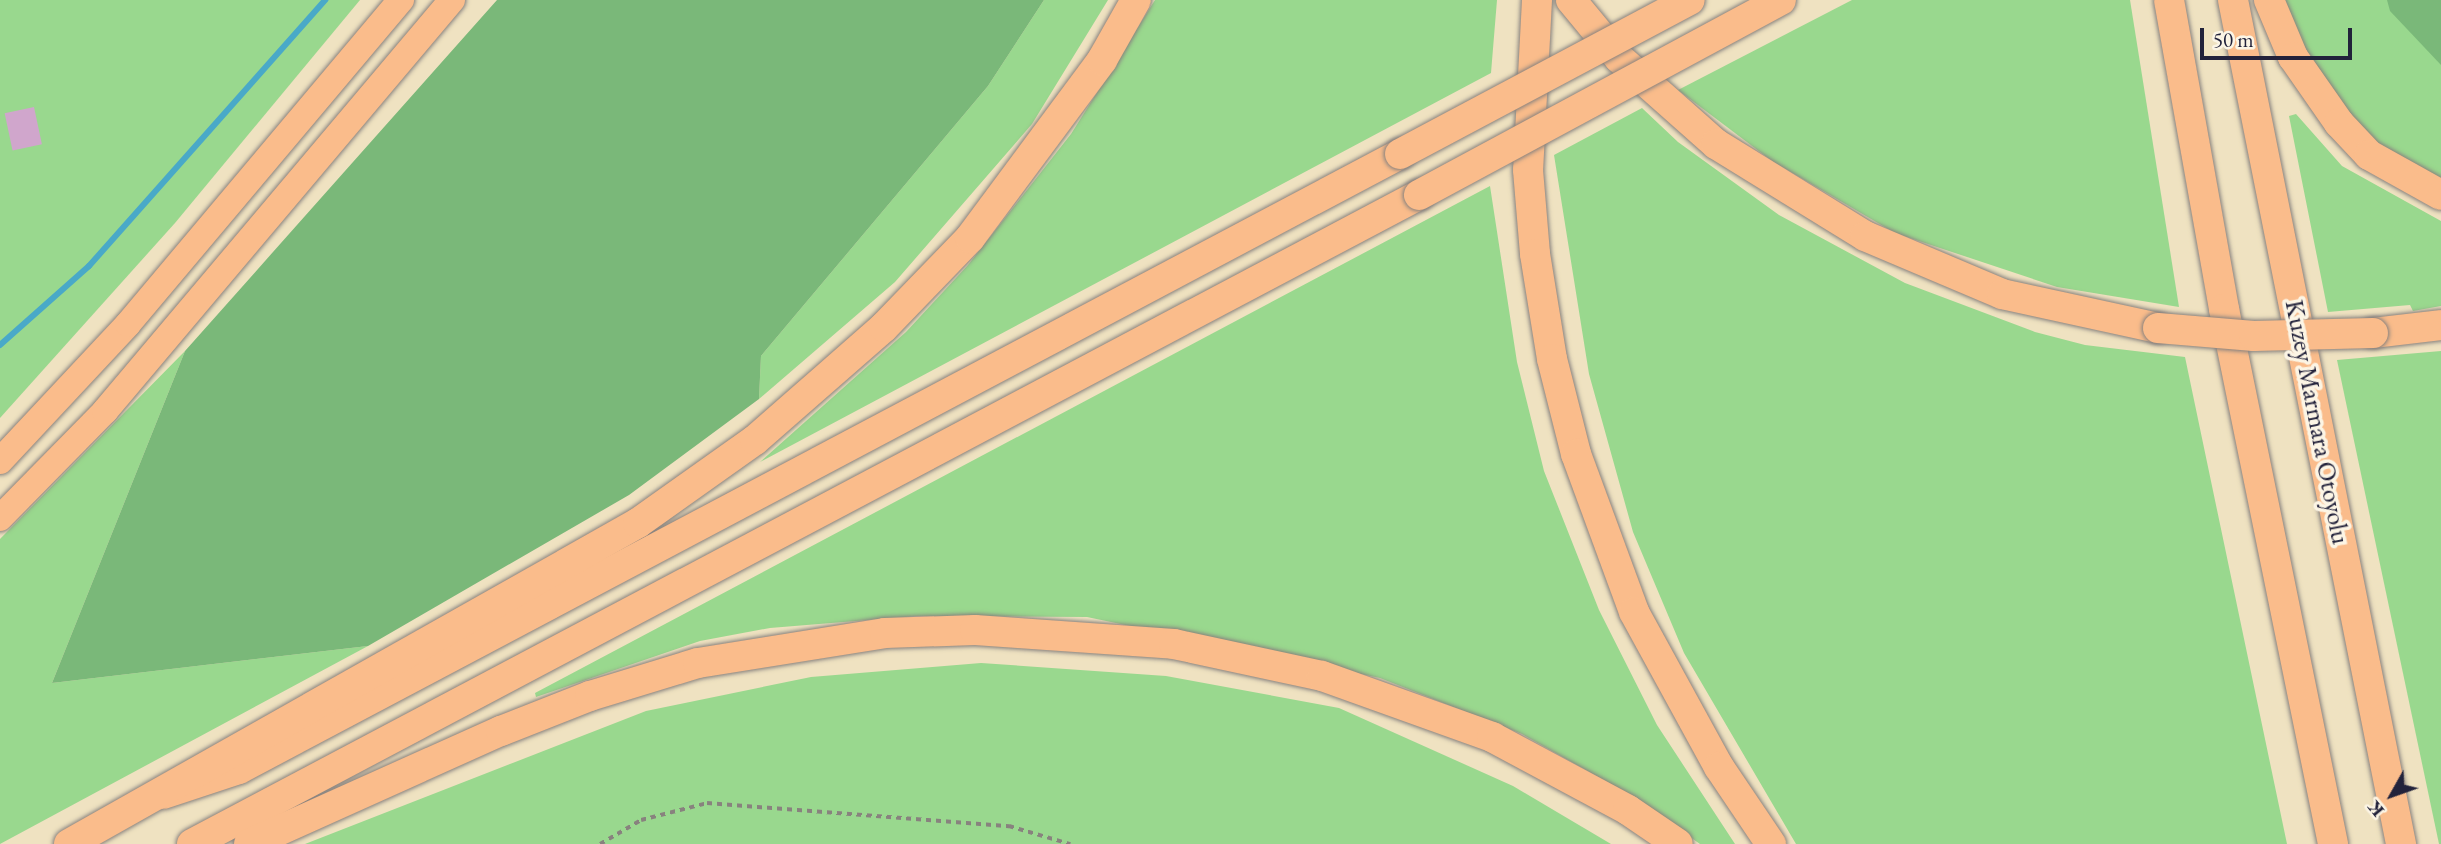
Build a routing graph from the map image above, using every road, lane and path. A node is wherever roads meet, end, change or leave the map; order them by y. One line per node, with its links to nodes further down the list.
1 (401, 0): 13 (main road)
2 (452, 0): 14 (main road)
3 (1136, 0): 15 (highway)
4 (1537, 0): 22 (highway)
5 (1571, 0): 12 (highway, bridge)
6 (1690, 0): 15 (highway, bridge)
7 (1781, 0): 17 (highway, bridge)
8 (2169, 0): 23 (highway)
9 (2233, 0): 24 (highway, Kuzey Marmara Otoyolu)
10 (2269, 0): 11 (highway)
11 (2441, 195)
12 (2441, 325)
13 (0, 461)
14 (0, 518)
15 (163, 794): 16 (highway)
16 (69, 844)
17 (192, 844)
18 (249, 844): 21 (highway)
19 (600, 844): 20 (path)
20 (1070, 844)
21 (1678, 844)
22 (1771, 844)
23 (2333, 844)
24 (2401, 844)

